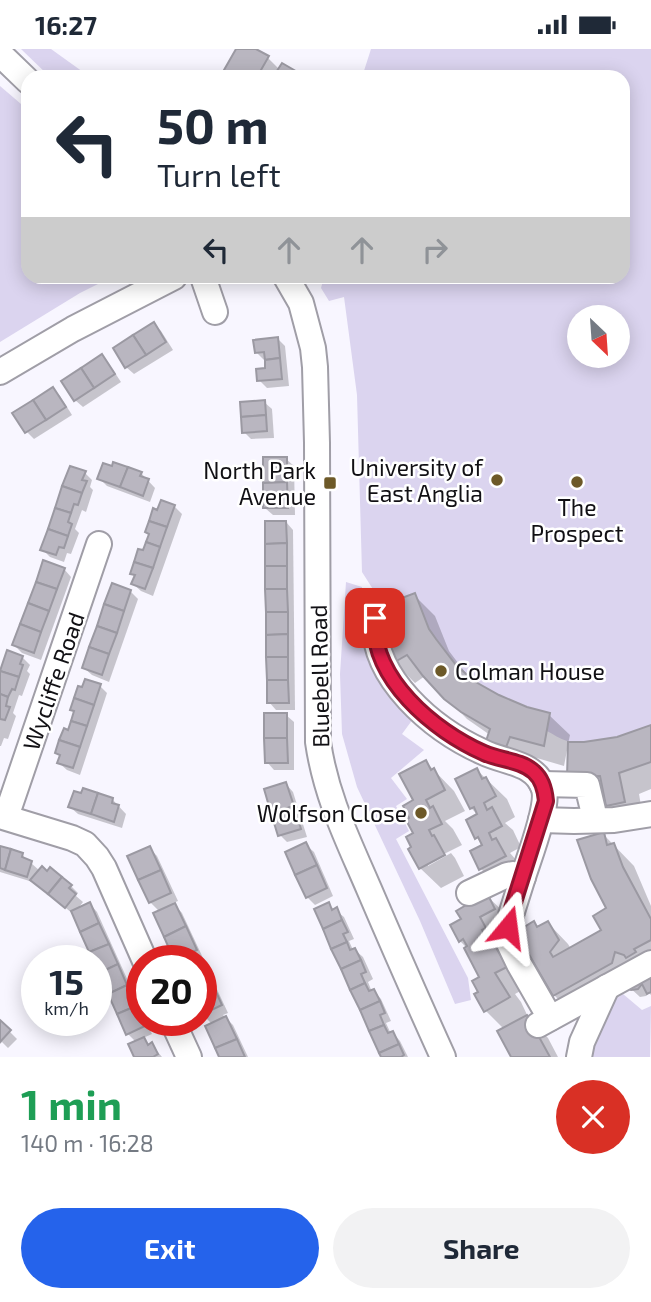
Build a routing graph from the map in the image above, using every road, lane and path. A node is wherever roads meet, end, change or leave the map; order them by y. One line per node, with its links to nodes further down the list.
1 (0, 54): 2 (street)
2 (21, 74)
3 (160, 284): 7 (street)
4 (205, 284): 6 (street)
5 (290, 284): 22 (street, Bluebell Road)
6 (215, 312)
7 (0, 372)
8 (99, 544): 13 (street, Wycliffe Road)
9 (375, 618): 10 (street)
10 (542, 784): 11 (street); 14 (street)
11 (593, 810)
12 (651, 814): 14 (street)
13 (3, 817): 17 (street, Wycliffe Road)
14 (541, 820): 15 (street)
15 (523, 877): 16 (street); 19 (street)
16 (469, 893)
17 (138, 945)
18 (651, 963): 19 (street)
19 (607, 987): 23 (street)
20 (179, 1036): 21 (street)
21 (188, 1057)
22 (443, 1057)
23 (579, 1057)

